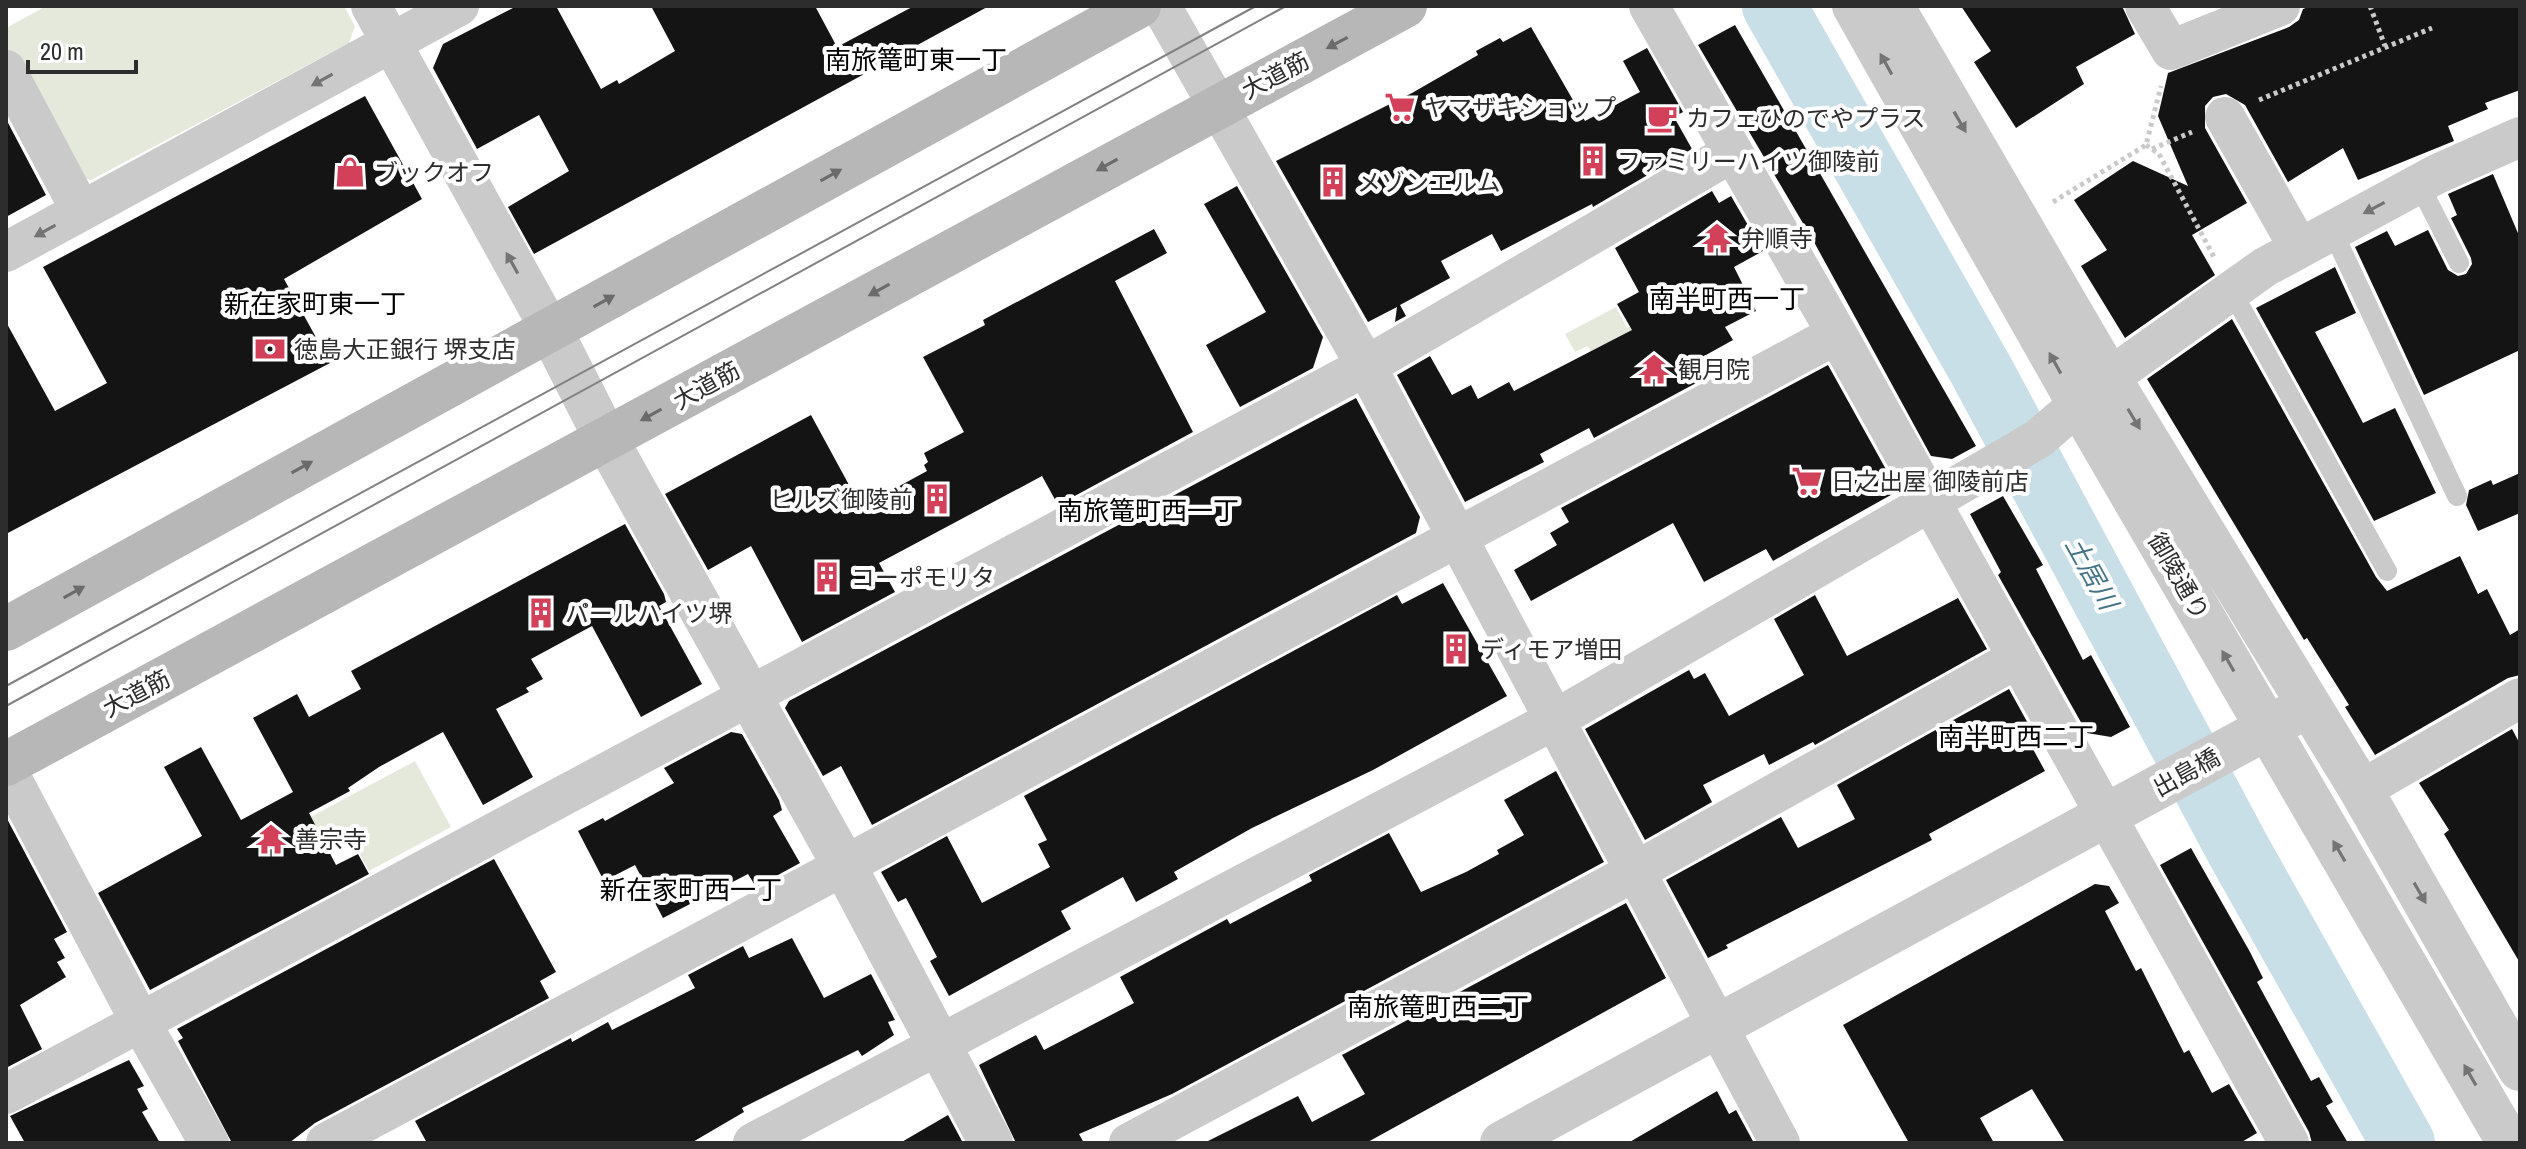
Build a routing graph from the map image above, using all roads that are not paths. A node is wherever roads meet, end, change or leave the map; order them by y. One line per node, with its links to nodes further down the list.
1 (371, 6): 11 (street)
2 (459, 6): 11 (street)
3 (1139, 6): 23 (main road, one-way to 3)
4 (1161, 6): 13 (street)
5 (1405, 6): 13 (main road, 大道筋, one-way to 13)
6 (1649, 6): 16 (street)
7 (1854, 6): 26 (street, 御陵通り, one-way to 7)
8 (1892, 6): 26 (street, 御陵通り, one-way to 26)
9 (2145, 6): 10 (street)
10 (2280, 6)
11 (391, 42): 18 (street, one-way to 18); 23 (street, one-way to 11)
12 (6, 70): 18 (street)
13 (1216, 106): 25 (street); 27 (main road, 大道筋, one-way to 27)
14 (2225, 117): 19 (street)
15 (2520, 137): 17 (street)
16 (1733, 152): 24 (street); 25 (street)
17 (2419, 184): 19 (street, one-way to 19); 21 (lane)
18 (81, 211): 20 (street, one-way to 20)
19 (2315, 239): 22 (street); 28 (lane)
20 (6, 252)
21 (2459, 263)
22 (2231, 290): 26 (street); 31 (lane)
23 (551, 331): 27 (street); 32 (main road, one-way to 23)
24 (1837, 334): 29 (street); 30 (street)
25 (1366, 366): 30 (street); 34 (street)
26 (2094, 391): 29 (street); 36 (street, 御陵通り, one-way to 36); 38 (street, 御陵通り, one-way to 26)
27 (606, 439): 34 (street); 39 (main road, 大道筋)
28 (2457, 496)
29 (1928, 502): 33 (street); 37 (street)
30 (1458, 537): 37 (street); 42 (street)
31 (2387, 571)
32 (6, 629)
33 (2016, 659): 41 (street); 43 (street)
34 (750, 694): 42 (street); 44 (street)
35 (2520, 698): 40 (street)
36 (2309, 705): 38 (street, 出島橋); 40 (street, 御陵通り)
37 (1556, 719): 43 (street); 46 (street)
38 (2267, 728): 41 (street, 出島橋); 57 (street, 御陵通り, one-way to 38)
39 (6, 766): 44 (street)
40 (2361, 790): 47 (street, 御陵通り, one-way to 47)
41 (2105, 816): 45 (street, 出島橋); 56 (street)
42 (845, 867): 46 (street); 50 (street)
43 (1636, 871): 45 (street); 53 (street)
44 (141, 1023): 48 (street); 49 (street)
45 (1717, 1026): 54 (street, 出島橋); 55 (street)
46 (936, 1044): 51 (street); 52 (street)
47 (2520, 1069)
48 (6, 1094)
49 (209, 1143)
50 (326, 1143)
51 (753, 1143)
52 (991, 1143)
53 (1129, 1143)
54 (1502, 1143)
55 (1780, 1143)
56 (2289, 1143)
57 (2509, 1143)

